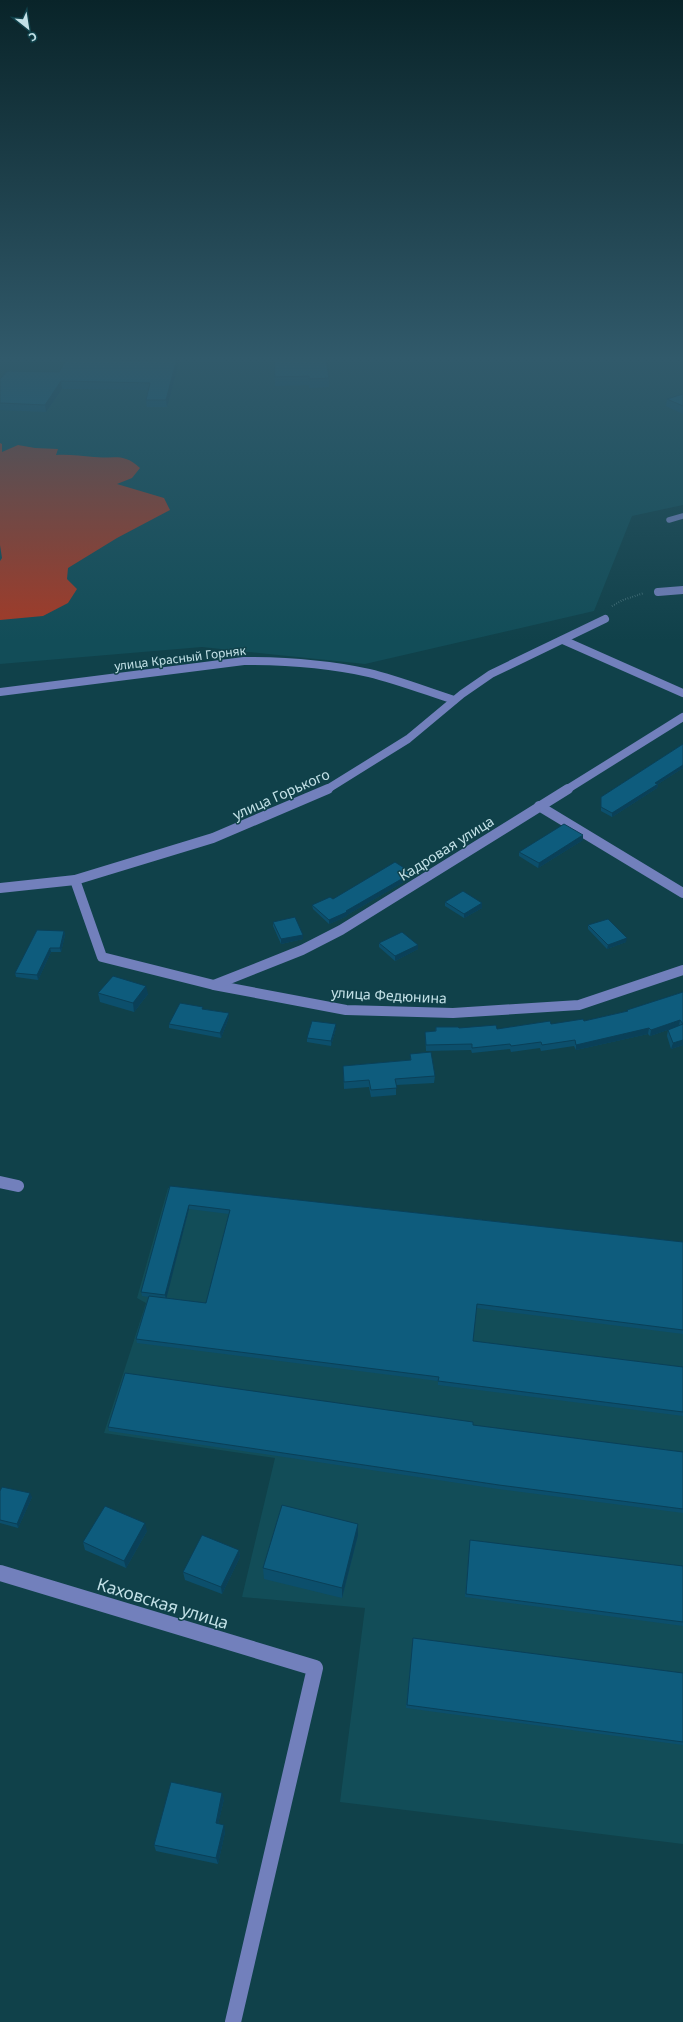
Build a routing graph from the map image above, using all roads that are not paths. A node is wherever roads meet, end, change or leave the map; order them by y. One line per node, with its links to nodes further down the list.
1 (683, 516): 2 (street)
2 (669, 520)
3 (683, 590): 4 (street)
4 (658, 592)
5 (605, 618): 6 (street, улица Горького)
6 (563, 640): 8 (street); 9 (street, улица Горького)
7 (0, 692): 9 (street, улица Красный Горняк)
8 (683, 693)
9 (454, 700): 12 (street, улица Горького)
10 (683, 717): 11 (street, Кадровая улица)
11 (539, 806): 14 (street); 16 (street, Кадровая улица)
12 (75, 880): 13 (street, улица Горького); 16 (street, улица Федюнина)
13 (0, 888)
14 (683, 893)
15 (683, 970): 16 (street, улица Федюнина)
16 (214, 985)
17 (0, 1182): 18 (street)
18 (18, 1186)
19 (0, 1573): 20 (street, Каховская улица)
20 (233, 2022)

